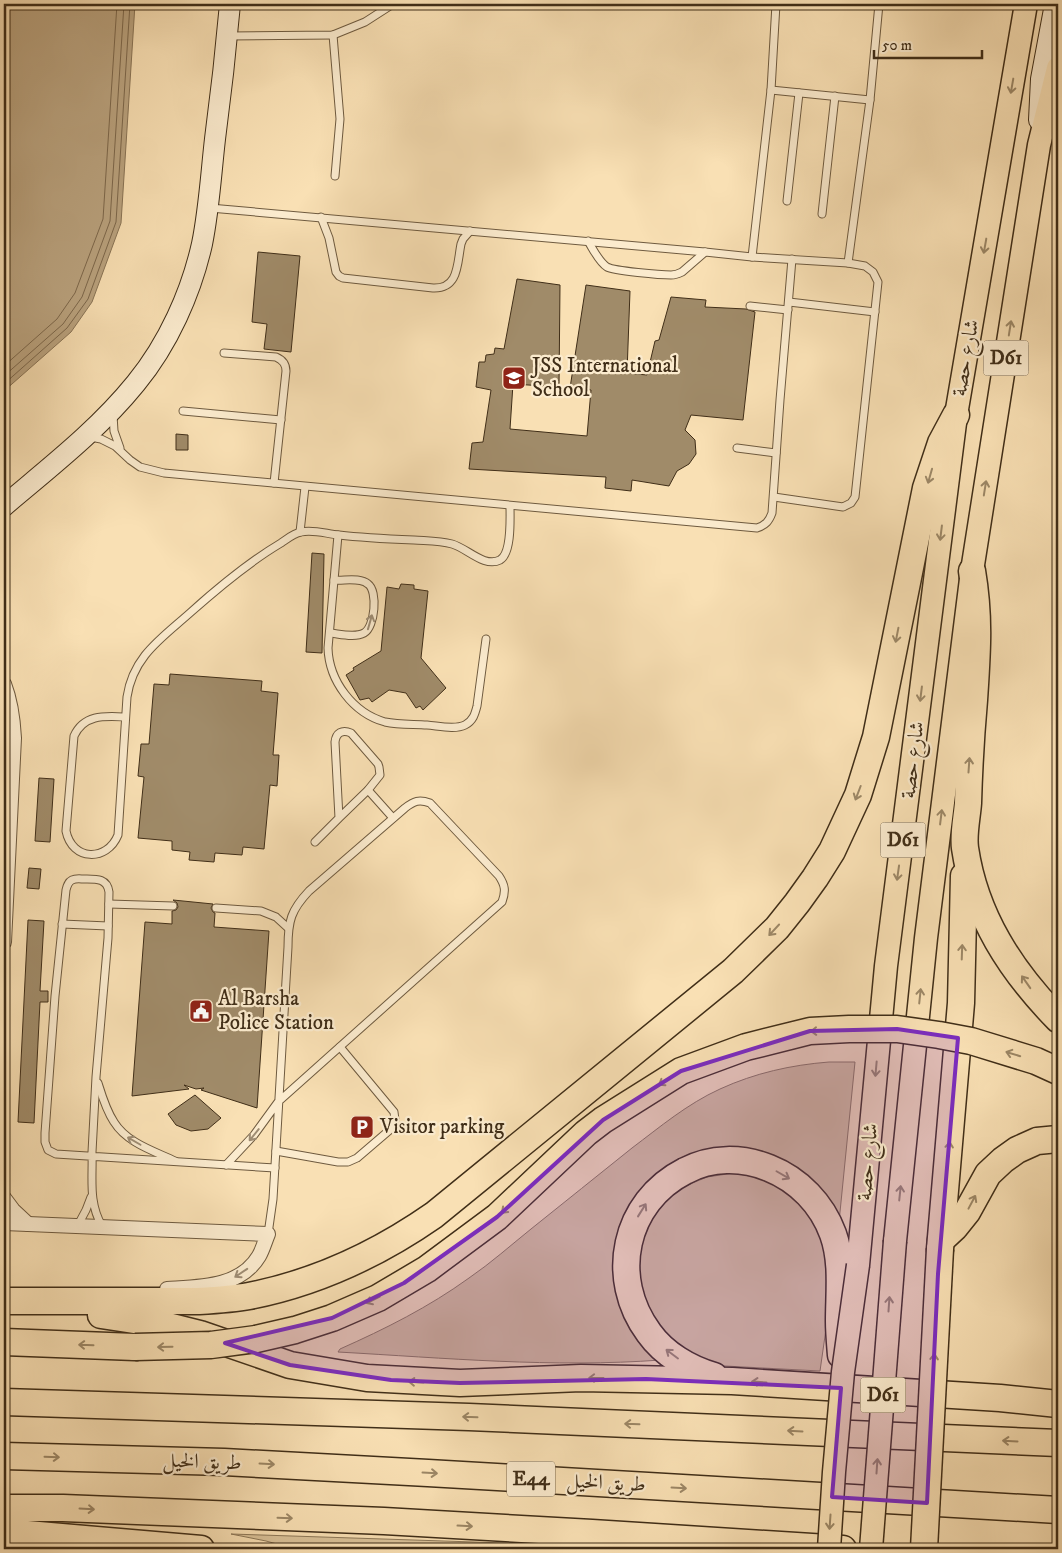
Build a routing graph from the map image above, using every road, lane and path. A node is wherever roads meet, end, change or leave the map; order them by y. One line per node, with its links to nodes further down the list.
1 (230, 4): 8 (street)
2 (392, 4): 7 (lane)
3 (776, 4): 10 (lane)
4 (879, 4): 13 (lane)
5 (1026, 4): 32 (main road, شارع حصة / D61, one-way to 32)
6 (1055, 4): 14 (street)
7 (333, 34): 8 (lane); 15 (lane)
8 (227, 36): 17 (street)
9 (1058, 68): 14 (main road, شارع حصة / D61)
10 (771, 90): 11 (lane); 23 (lane)
11 (799, 93): 12 (lane); 16 (lane)
12 (835, 96): 13 (lane); 18 (lane)
13 (870, 100): 25 (lane)
14 (1039, 145): 45 (main road, شارع حصة / D61, one-way to 14)
15 (335, 176)
16 (787, 200)
17 (208, 208): 19 (lane); 30 (street)
18 (822, 214)
19 (321, 218): 20 (lane); 20 (lane)
20 (470, 231): 21 (lane)
21 (588, 241): 22 (lane); 22 (lane)
22 (704, 252): 23 (lane)
23 (752, 257): 24 (lane)
24 (792, 260): 25 (lane); 27 (lane)
25 (848, 263): 28 (lane)
26 (750, 306): 27 (lane)
27 (789, 306): 28 (lane); 37 (lane)
28 (875, 312): 40 (lane)
29 (224, 353): 33 (lane)
30 (114, 410): 34 (street); 36 (lane)
31 (183, 411): 33 (lane)
32 (956, 415): 82 (highway, one-way to 82); 85 (main road, شارع حصة / D61, one-way to 85, bridge)
33 (281, 420): 38 (lane)
34 (85, 437): 36 (lane); 41 (street)
35 (737, 448): 37 (lane)
36 (121, 450): 38 (lane)
37 (776, 453): 40 (lane)
38 (274, 483): 39 (lane)
39 (305, 487): 42 (lane); 43 (lane)
40 (774, 497): 42 (lane)
41 (4, 506)
42 (510, 506): 44 (lane)
43 (300, 532): 44 (lane); 50 (lane)
44 (338, 535): 46 (lane)
45 (972, 571): 55 (highway, one-way to 45); 100 (main road, شارع حصة / D61, one-way to 45, bridge)
46 (334, 580): 47 (lane); 47 (lane, one-way to 46)
47 (330, 633): 48 (lane)
48 (486, 639)
49 (4, 684): 62 (street)
50 (125, 717): 50 (lane)
51 (368, 790): 52 (lane); 52 (lane); 53 (lane)
52 (338, 818): 54 (lane)
53 (393, 818): 61 (lane); 64 (lane)
54 (315, 842)
55 (965, 846): 63 (highway, one-way to 55); 81 (highway, one-way to 55)
56 (109, 904): 57 (lane); 59 (lane); 60 (lane)
57 (173, 906)
58 (216, 908): 61 (lane)
59 (62, 924): 60 (lane); 70 (lane)
60 (108, 926): 66 (lane)
61 (288, 928): 67 (lane)
62 (4, 942)
63 (1058, 1019)
64 (340, 1047): 67 (lane); 69 (lane)
65 (1058, 1071): 84 (highway, one-way to 84, bridge)
66 (96, 1077): 70 (lane); 71 (lane, one-way to 66)
67 (278, 1102): 69 (lane); 72 (lane, one-way to 72)
68 (1058, 1139): 81 (highway, one-way to 68)
69 (276, 1151): 73 (lane)
70 (92, 1158): 71 (lane); 74 (lane)
71 (178, 1162): 72 (lane)
72 (226, 1165): 73 (lane)
73 (275, 1168): 80 (lane)
74 (92, 1194): 78 (lane); 79 (lane)
75 (4, 1198): 77 (street)
76 (4, 1223): 77 (street)
77 (28, 1224): 78 (street)
78 (78, 1225): 79 (street)
79 (102, 1226): 80 (street)
80 (268, 1234): 82 (street, one-way to 82)
81 (941, 1245): 101 (highway, one-way to 81, bridge)
82 (117, 1301): 83 (highway)
83 (4, 1303): 86 (highway, one-way to 83)
84 (4, 1342)
85 (843, 1372): 86 (highway, one-way to 85, bridge); 98 (main road, شارع حصة / D61, one-way to 98, bridge)
86 (732, 1381): 88 (highway, one-way to 86)
87 (1058, 1390): 88 (highway)
88 (1000, 1398): 90 (highway)
89 (4, 1402): 91 (highway, one-way to 89)
90 (1058, 1404)
91 (1058, 1443)
92 (4, 1456): 94 (highway, طريق الخيل / E44, one-way to 94)
93 (4, 1508): 96 (highway, one-way to 96)
94 (1058, 1510)
95 (4, 1532): 97 (highway)
96 (786, 1548): 99 (highway)
97 (200, 1549)
98 (829, 1549)
99 (843, 1549)
100 (871, 1549)
101 (924, 1549)

